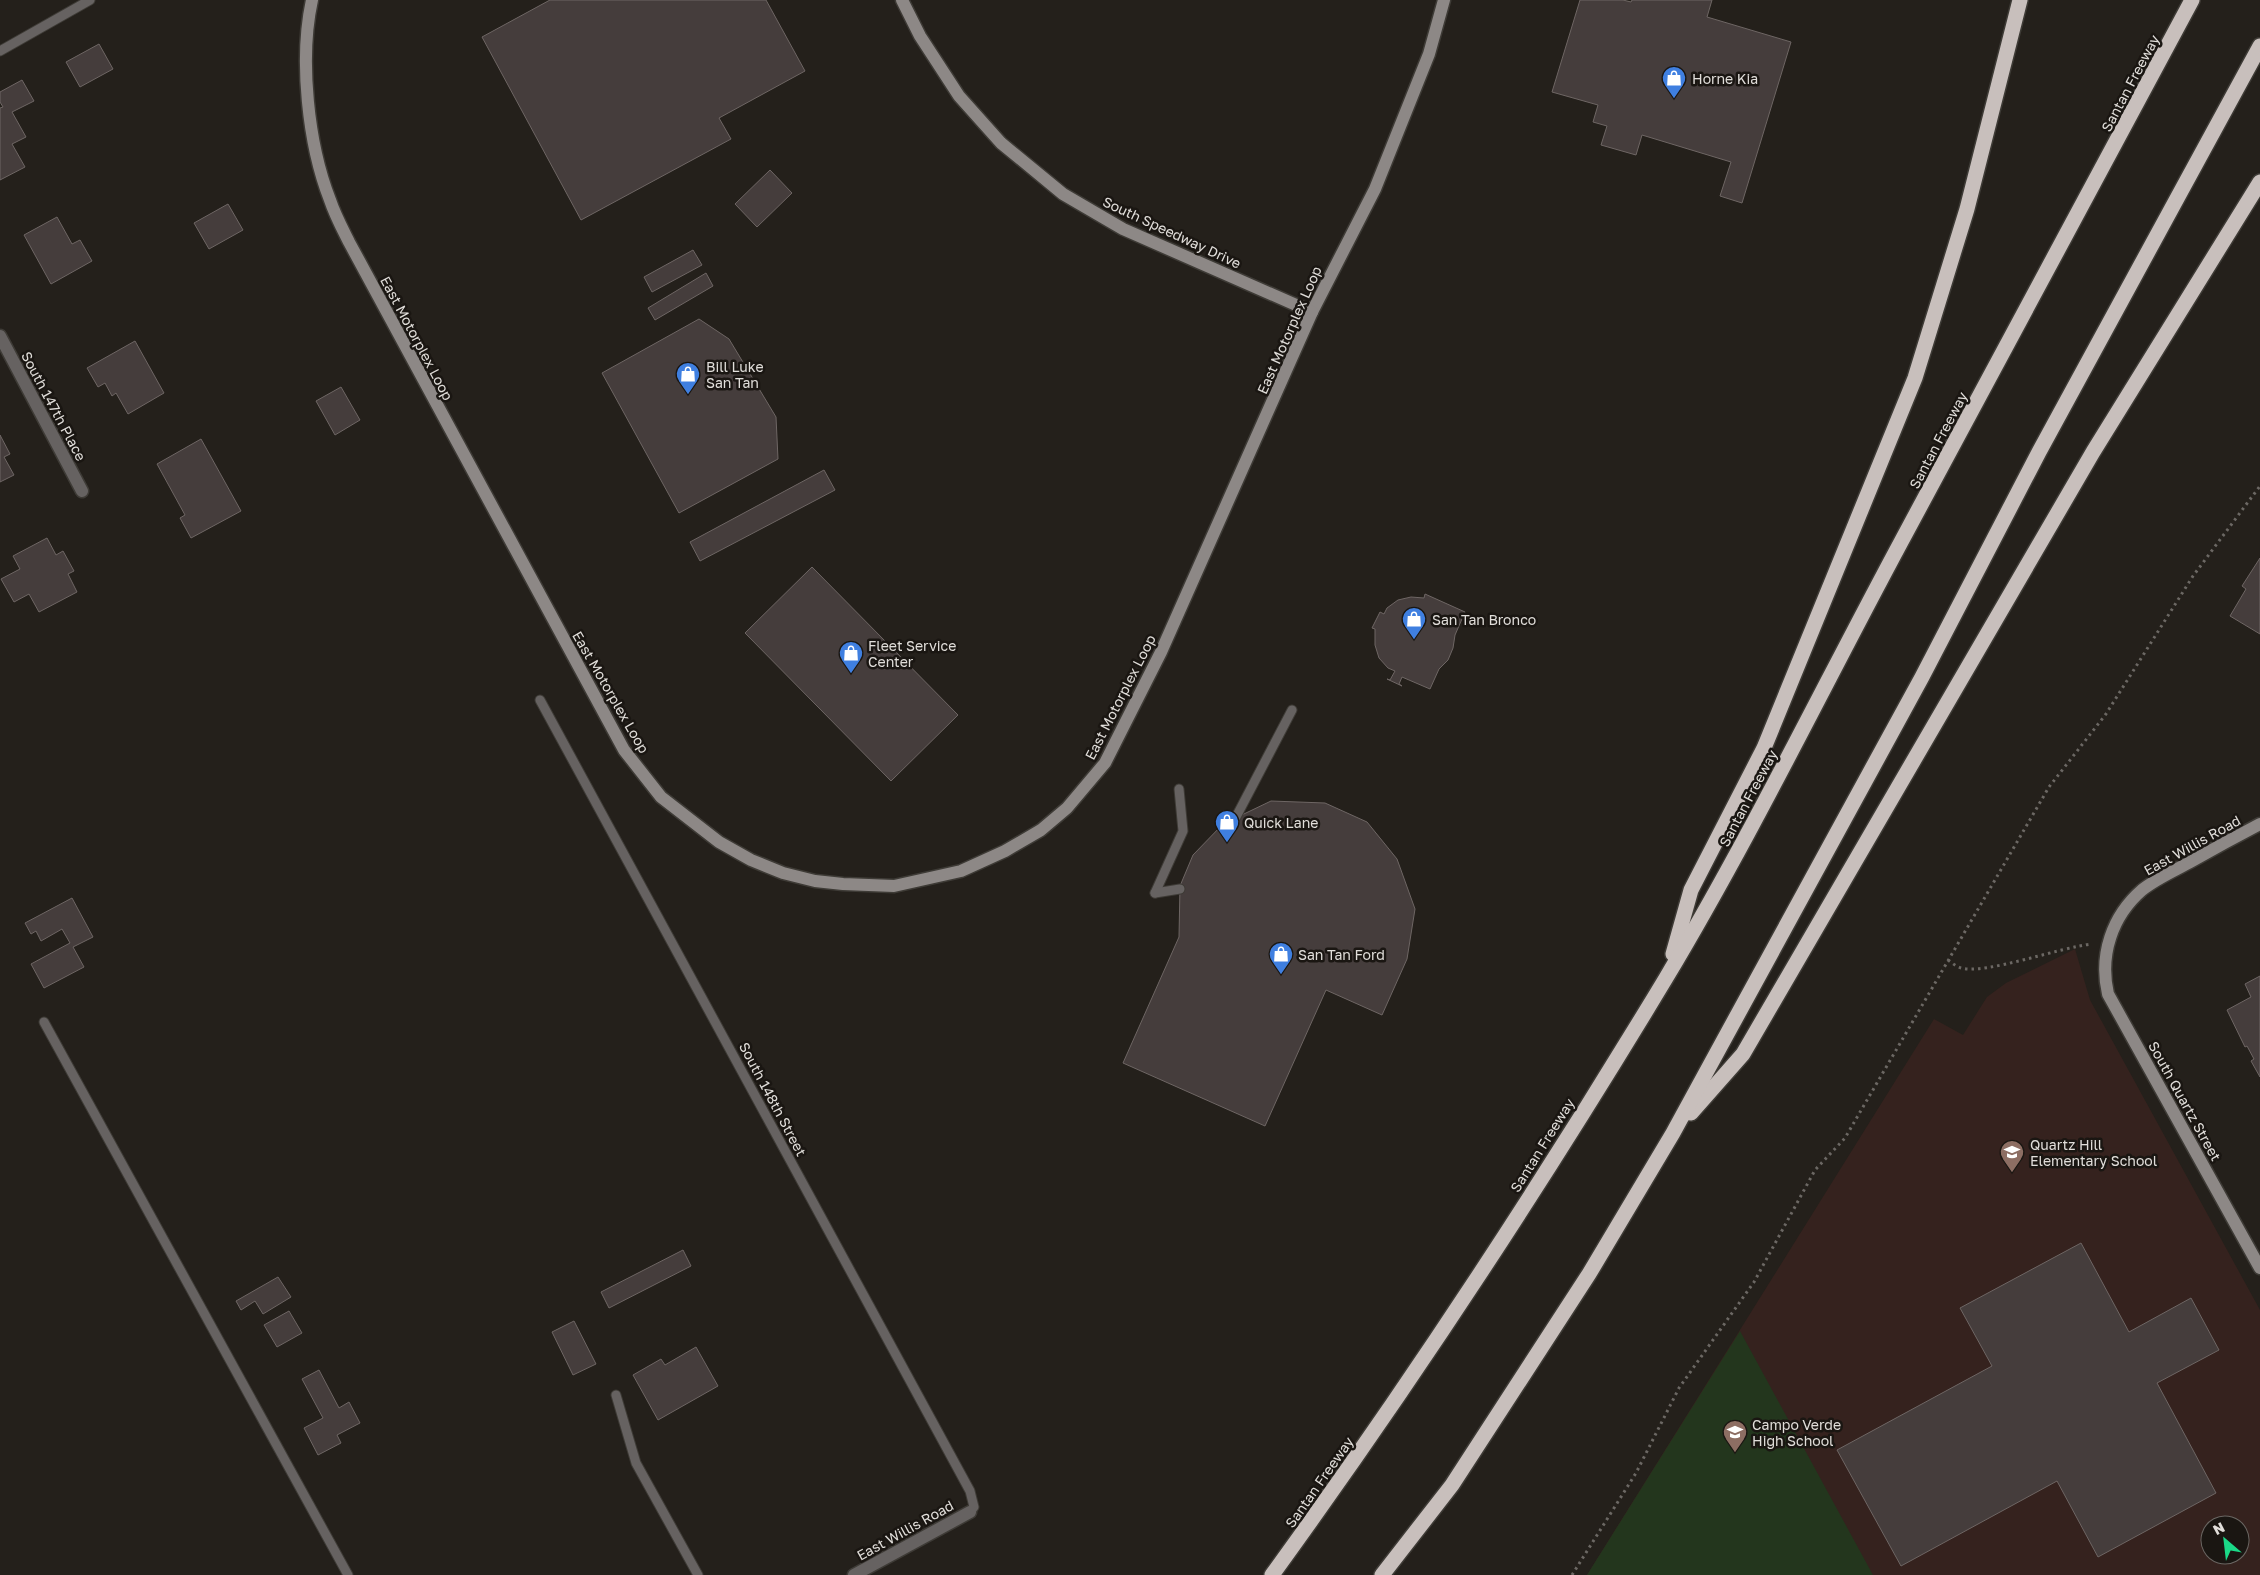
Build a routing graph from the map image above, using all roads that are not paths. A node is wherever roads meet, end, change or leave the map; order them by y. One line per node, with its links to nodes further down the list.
1 (90, 0): 8 (lane)
2 (312, 0): 10 (street, East Motorplex Loop)
3 (902, 0): 10 (street, South Speedway Drive)
4 (1444, 0): 10 (street, East Motorplex Loop)
5 (2020, 0): 20 (highway)
6 (2192, 0): 20 (highway, Santan Freeway)
7 (2260, 46): 22 (highway)
8 (0, 51)
9 (2260, 182): 22 (highway)
10 (1312, 312)
11 (0, 336): 12 (street, South 147th Place)
12 (82, 491)
13 (540, 700): 25 (lane, South 148th Street)
14 (1292, 710): 16 (lane)
15 (1179, 790): 18 (lane)
16 (1236, 817)
17 (2260, 824): 19 (street, East Willis Road)
18 (1180, 889)
19 (2107, 943): 23 (street, South Quartz Street)
20 (1667, 976): 29 (highway, Santan Freeway)
21 (44, 1022): 26 (lane)
22 (1673, 1133): 30 (highway)
23 (2260, 1268)
24 (616, 1396): 27 (lane)
25 (970, 1512): 28 (street, East Willis Road)
26 (348, 1575)
27 (698, 1575)
28 (854, 1575)
29 (1272, 1575)
30 (1382, 1575)

